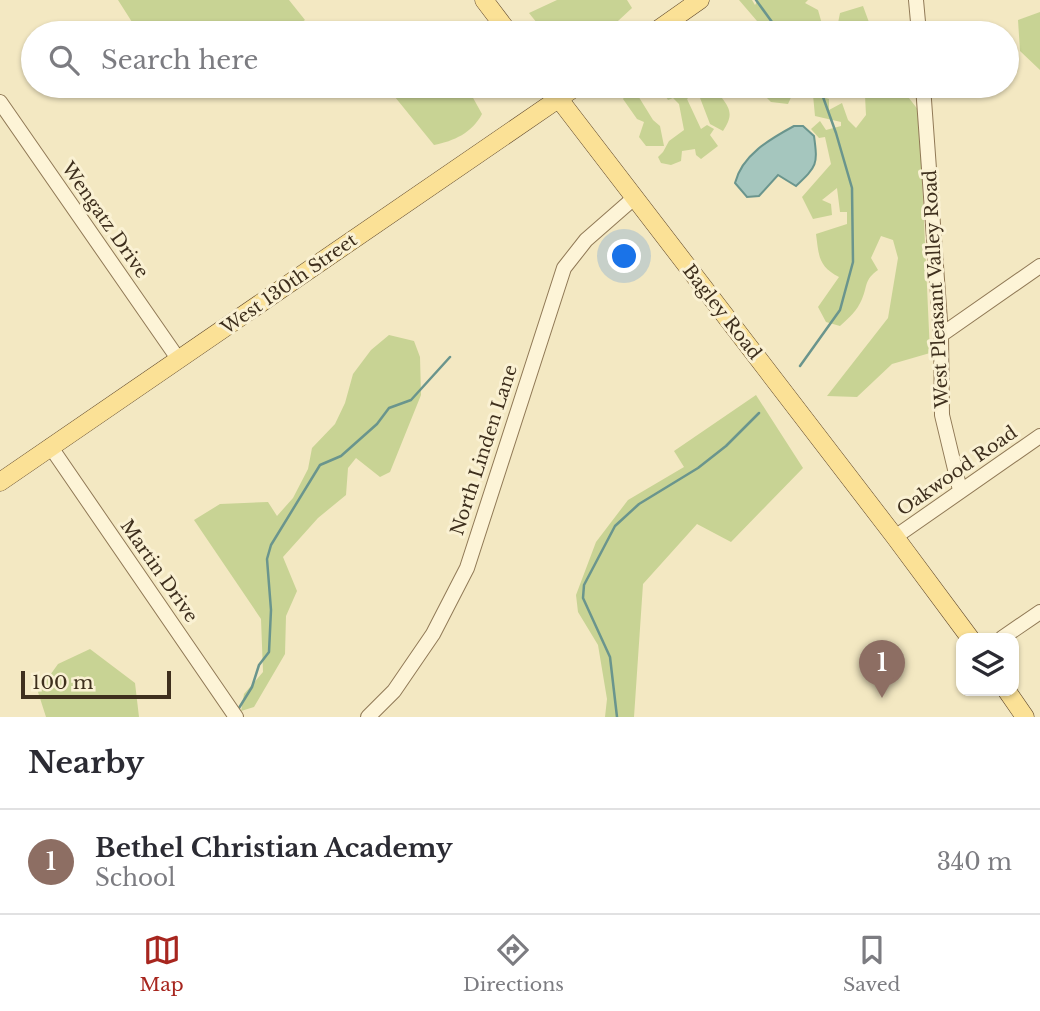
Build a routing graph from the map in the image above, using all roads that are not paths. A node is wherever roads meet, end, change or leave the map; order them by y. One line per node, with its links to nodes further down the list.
1 (484, 0): 4 (main road)
2 (701, 0): 5 (main road)
3 (916, 0): 6 (street)
4 (500, 21)
5 (670, 21)
6 (918, 21)
7 (546, 98): 14 (main road, West 130th Street)
8 (559, 98): 11 (main road, Bagley Road)
9 (924, 98): 13 (street, West Pleasant Valley Road)
10 (0, 102): 14 (street, Wengatz Drive)
11 (634, 198): 19 (main road, Bagley Road); 25 (street, North Linden Lane)
12 (1040, 266): 13 (street)
13 (941, 335): 18 (street, West Pleasant Valley Road)
14 (179, 360): 16 (main road, West 130th Street)
15 (1040, 436): 18 (street, Oakwood Road)
16 (50, 446): 17 (main road, West 130th Street); 24 (street, Martin Drive)
17 (0, 482)
18 (960, 490): 19 (street, Oakwood Road)
19 (895, 537): 21 (main road)
20 (1040, 612): 22 (street)
21 (966, 633)
22 (1009, 633)
23 (1010, 696): 26 (main road)
24 (236, 717)
25 (368, 717)
26 (1025, 717)

